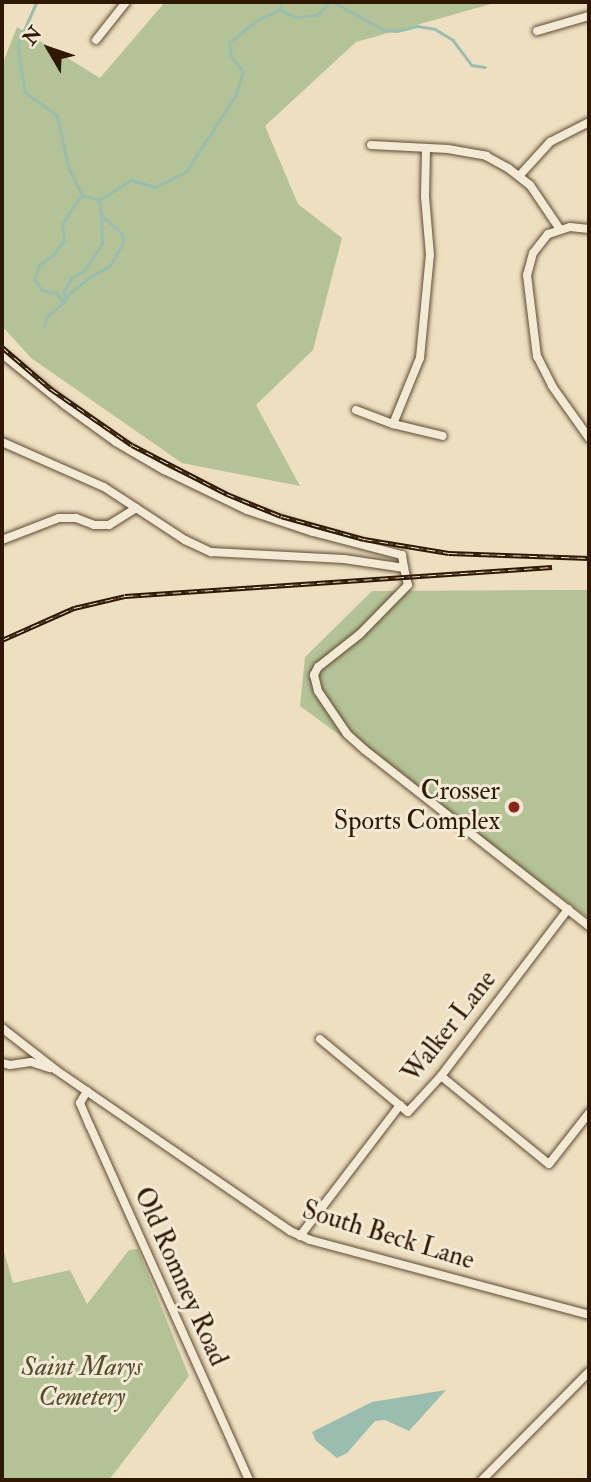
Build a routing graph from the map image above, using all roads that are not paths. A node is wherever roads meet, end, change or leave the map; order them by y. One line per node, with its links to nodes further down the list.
1 (126, 2): 4 (street)
2 (589, 16): 3 (street)
3 (537, 31)
4 (96, 40)
5 (589, 122): 8 (street)
6 (371, 145): 7 (street)
7 (426, 149): 8 (street); 13 (street)
8 (520, 175): 9 (street)
9 (559, 228): 10 (street); 15 (street)
10 (589, 229)
11 (2, 354): 19 (street)
12 (356, 410): 13 (street)
13 (393, 424): 14 (street)
14 (443, 436)
15 (589, 438)
16 (2, 442): 17 (street)
17 (136, 508): 18 (street); 19 (street)
18 (2, 540)
19 (404, 568): 20 (street)
20 (568, 909): 21 (street); 26 (street, Walker Lane)
21 (589, 926)
22 (2, 1028): 25 (street, South Beck Lane)
23 (320, 1039): 28 (street, Walker Lane)
24 (2, 1063): 25 (street)
25 (56, 1070): 27 (street, South Beck Lane)
26 (441, 1076): 28 (street, Walker Lane); 29 (street)
27 (88, 1091): 30 (street, South Beck Lane); 33 (street, Old Romney Road)
28 (400, 1105): 30 (street)
29 (589, 1113)
30 (300, 1236): 31 (street, South Beck Lane)
31 (589, 1315)
32 (589, 1372): 34 (street)
33 (249, 1480)
34 (482, 1480)

